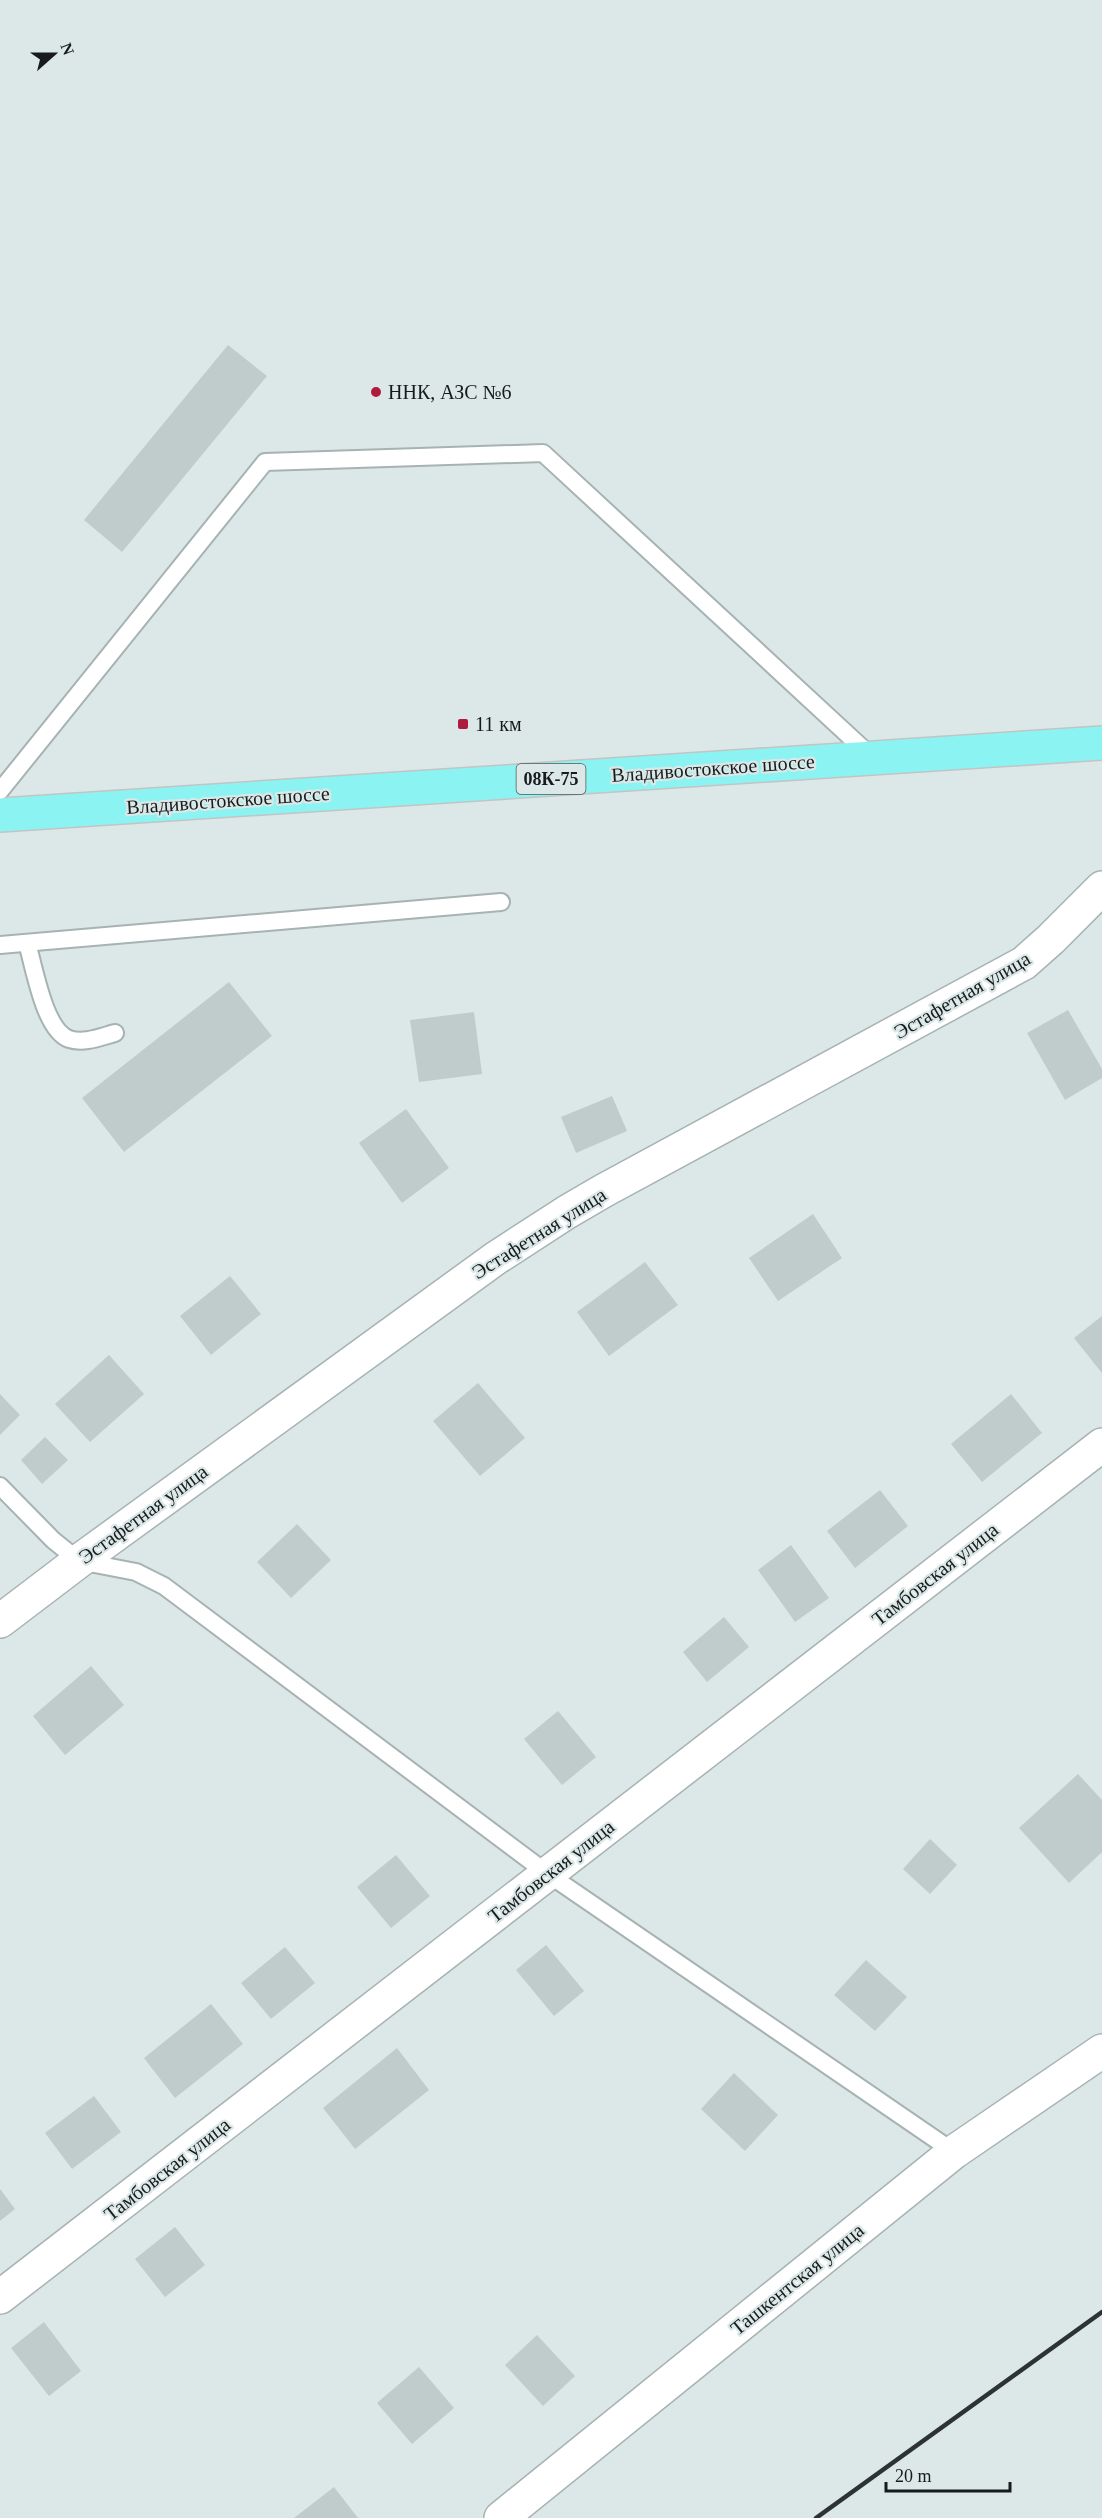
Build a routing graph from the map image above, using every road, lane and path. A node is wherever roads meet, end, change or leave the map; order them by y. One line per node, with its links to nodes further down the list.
1 (1102, 743): 2 (main road, Владивостокское шоссе / 08К-75)
2 (872, 758): 3 (lane); 4 (main road, Владивостокское шоссе / 08К-75)
3 (0, 791)
4 (0, 815)
5 (1102, 888): 12 (street, Эстафетная улица)
6 (501, 902): 7 (lane)
7 (27, 943): 8 (lane); 9 (lane)
8 (0, 945)
9 (115, 1033)
10 (1102, 1445): 14 (street, Тамбовская улица)
11 (0, 1486): 12 (lane)
12 (78, 1561): 13 (street, Эстафетная улица); 14 (lane)
13 (0, 1621)
14 (548, 1874): 16 (lane); 17 (street, Тамбовская улица)
15 (1102, 2051): 16 (street, Ташкентская улица)
16 (954, 2152): 18 (street, Ташкентская улица)
17 (0, 2297)
18 (501, 2518)

